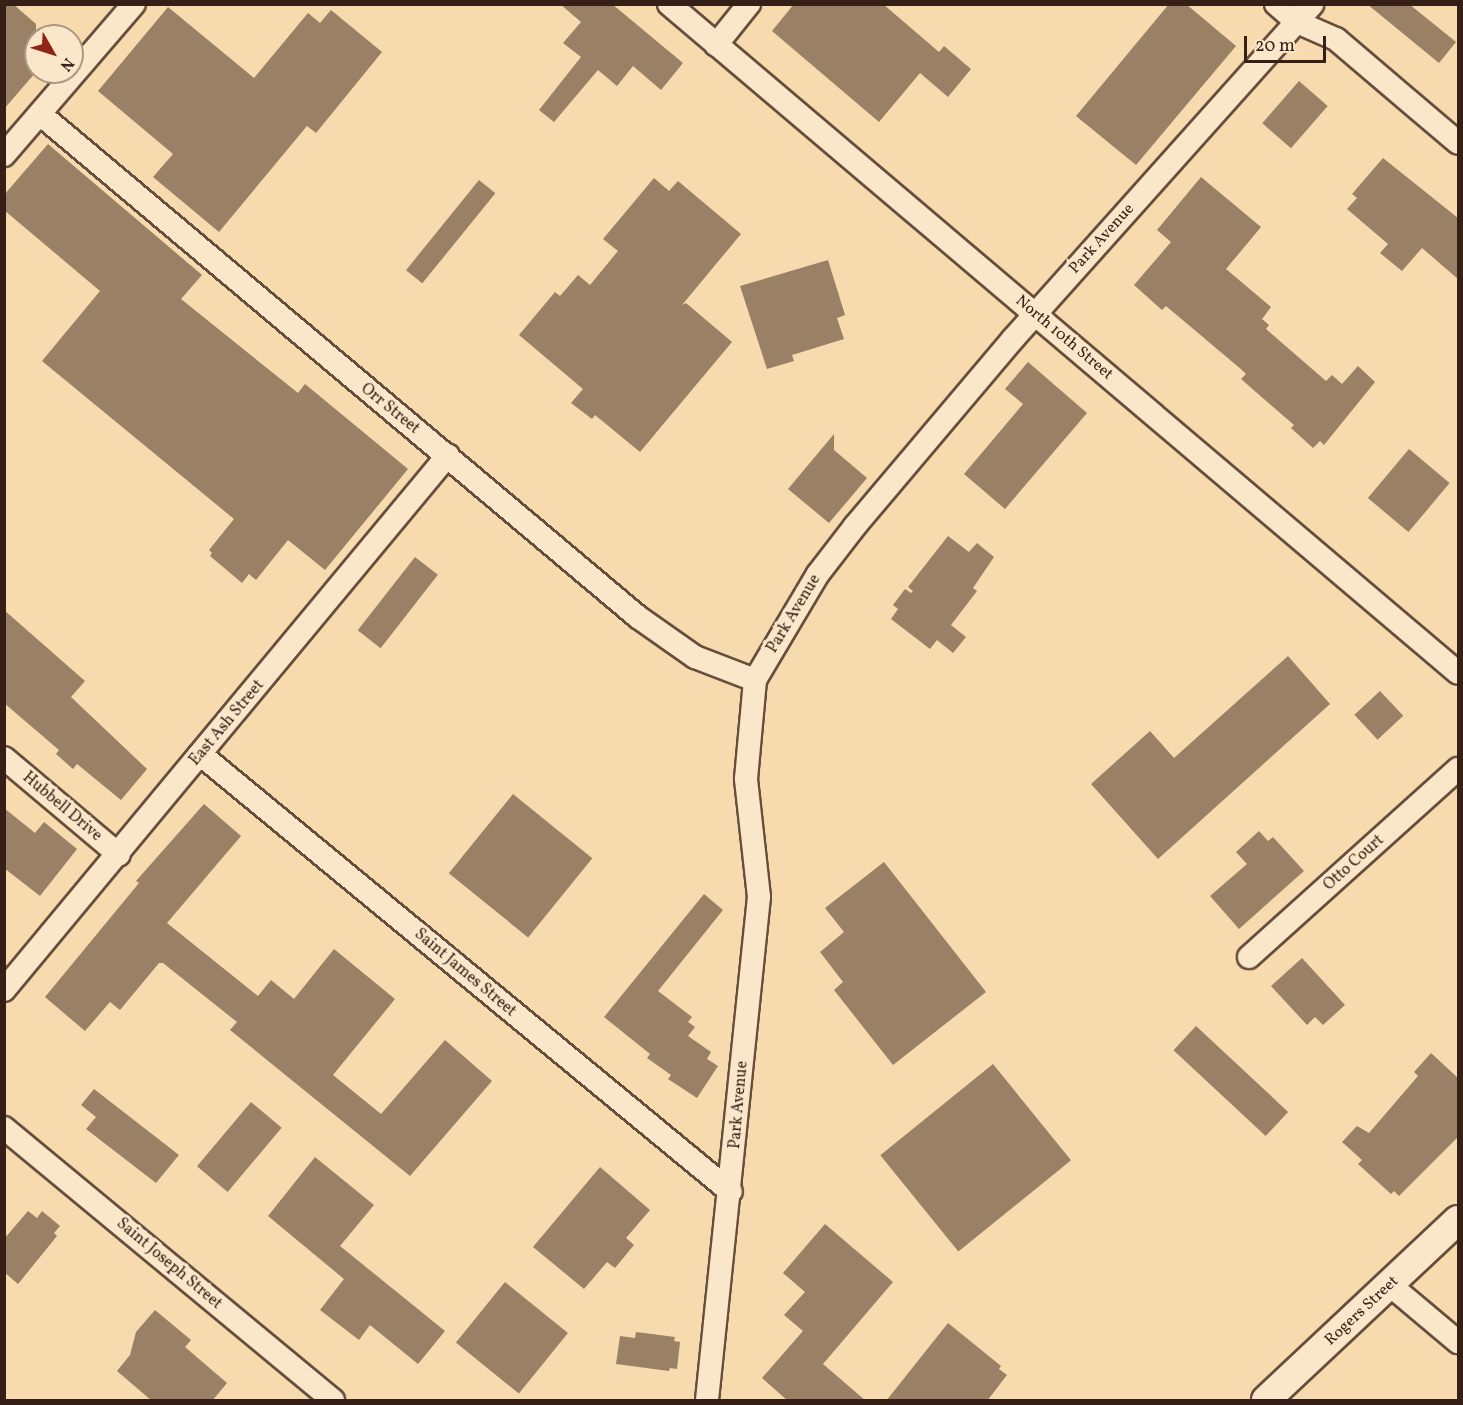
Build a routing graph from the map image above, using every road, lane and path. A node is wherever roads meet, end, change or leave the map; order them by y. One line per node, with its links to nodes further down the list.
1 (134, 4): 8 (street)
2 (669, 4): 7 (street, North 10th Street)
3 (749, 4): 7 (street)
4 (1276, 4): 6 (street)
5 (1312, 4): 6 (street, Park Avenue)
6 (1297, 22): 9 (street); 11 (street, Park Avenue)
7 (716, 45): 11 (street, North 10th Street)
8 (40, 114): 10 (street); 12 (street, Orr Street)
9 (1458, 143)
10 (4, 155)
11 (1036, 314): 13 (street, North 10th Street); 14 (street, Park Avenue)
12 (448, 455): 14 (street, Orr Street); 15 (street, East Ash Street)
13 (1458, 673)
14 (755, 680): 22 (street, Park Avenue)
15 (200, 754): 18 (street, East Ash Street); 22 (street, Saint James Street)
16 (4, 758): 18 (street, Hubbell Drive)
17 (1458, 769): 19 (street, Otto Court)
18 (118, 855): 20 (street, East Ash Street)
19 (1249, 957)
20 (4, 990)
21 (4, 1128): 26 (street, Saint Joseph Street)
22 (731, 1192): 27 (street, Park Avenue)
23 (1458, 1220): 24 (street, Rogers Street)
24 (1390, 1285): 25 (street); 28 (street, Rogers Street)
25 (1458, 1342)
26 (333, 1401)
27 (707, 1401)
28 (1266, 1401)

